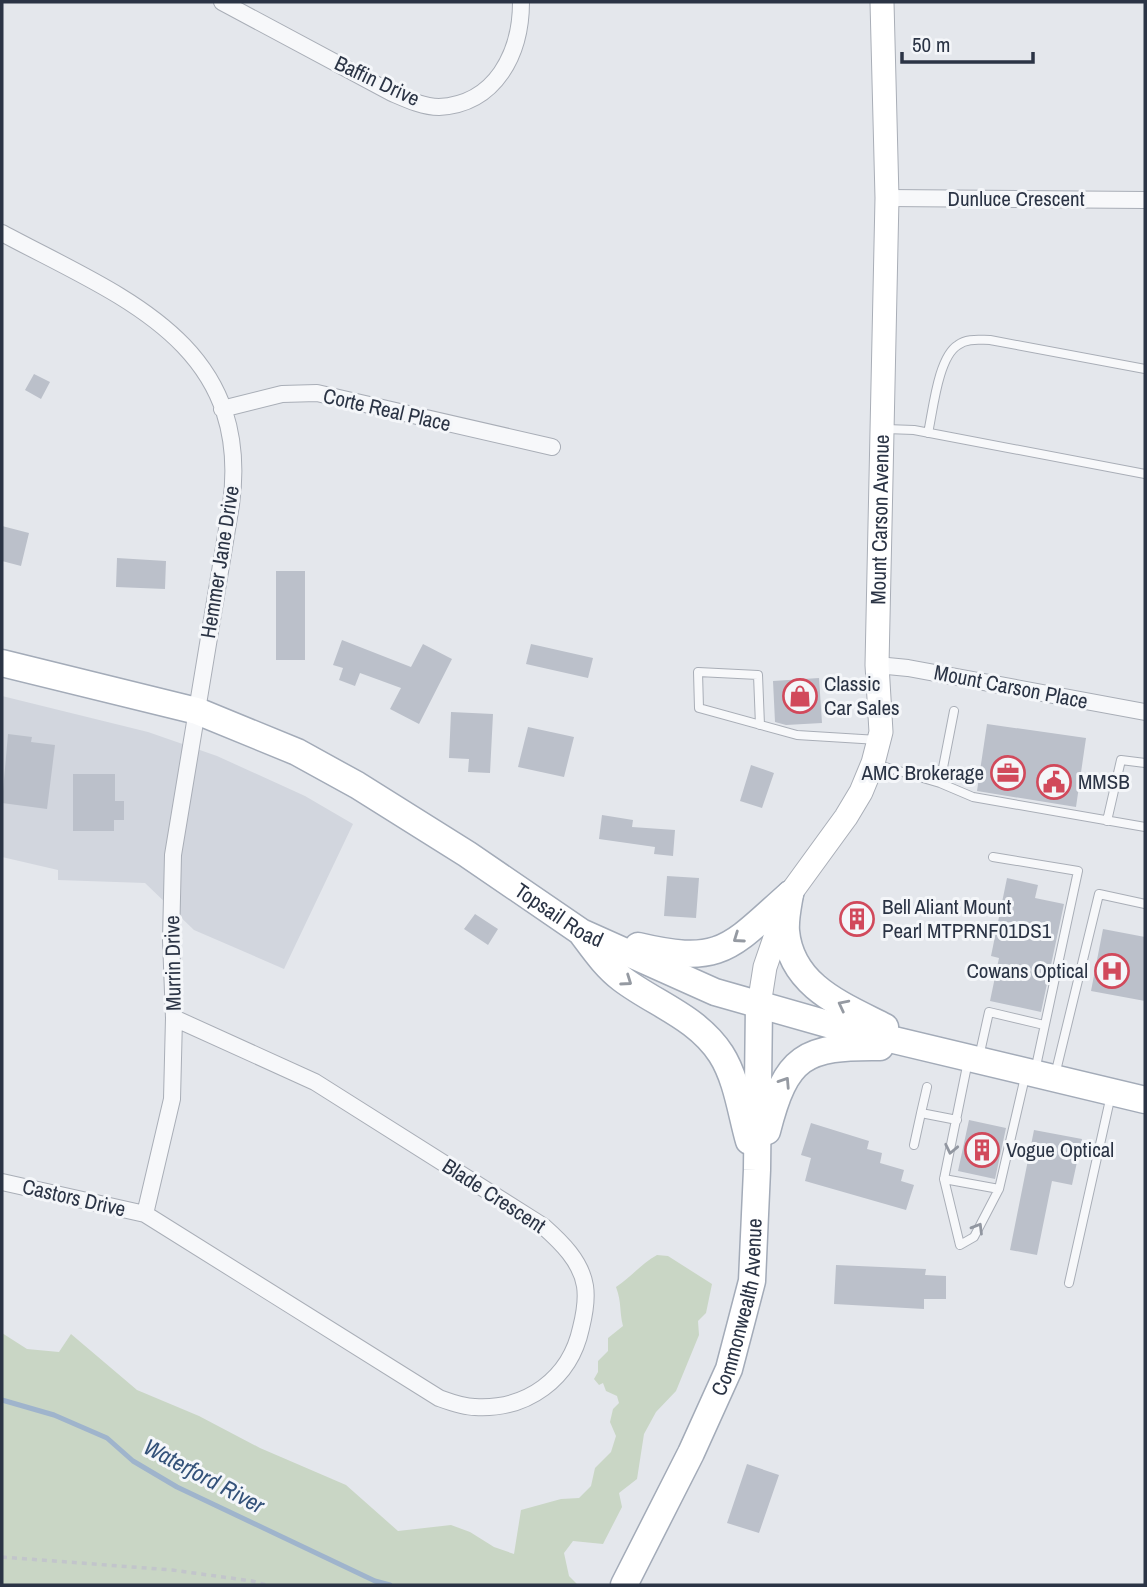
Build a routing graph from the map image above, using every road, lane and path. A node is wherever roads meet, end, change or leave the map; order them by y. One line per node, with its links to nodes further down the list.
1 (222, 2): 2 (street, Baffin Drive)
2 (521, 2)
3 (882, 2): 4 (main road, Mount Carson Avenue)
4 (887, 198): 5 (street, Dunluce Crescent); 9 (main road, Mount Carson Avenue)
5 (1145, 200)
6 (2, 233): 8 (street, Hemmer Jane Drive)
7 (1145, 369): 10 (lane)
8 (222, 409): 11 (street, Corte Real Place); 15 (street, Hemmer Jane Drive)
9 (883, 429): 10 (lane); 14 (main road, Mount Carson Avenue)
10 (928, 433): 12 (lane)
11 (552, 447)
12 (1145, 474)
13 (2, 663): 15 (main road, Topsail Road)
14 (877, 665): 17 (street, Mount Carson Place); 19 (main road, Mount Carson Avenue)
15 (197, 711): 28 (main road, Topsail Road); 30 (street, Murrin Drive)
16 (954, 711): 22 (lane)
17 (1145, 712)
18 (761, 725): 18 (lane); 19 (lane)
19 (878, 740): 21 (main road, Mount Carson Avenue)
20 (1145, 762): 23 (lane)
21 (873, 763): 22 (lane); 26 (main road, Mount Carson Avenue)
22 (940, 783): 23 (lane)
23 (1107, 821): 24 (lane)
24 (1145, 827)
25 (993, 857): 31 (lane)
26 (790, 894): 28 (main road, one-way to 28); 29 (main road, Mount Carson Avenue); 32 (main road, one-way to 26)
27 (1145, 904): 34 (lane)
28 (581, 932): 29 (main road, Topsail Road); 41 (main road, one-way to 41)
29 (759, 1005): 32 (main road, Topsail Road); 41 (main road, Commonwealth Avenue)
30 (174, 1018): 45 (street, Murrin Drive); 45 (street, Blade Crescent)
31 (1044, 1025): 33 (lane); 34 (lane)
32 (926, 1047): 33 (main road, Topsail Road); 41 (main road, one-way to 32)
33 (974, 1059): 34 (main road, Topsail Road); 39 (lane)
34 (1038, 1074): 36 (main road, Topsail Road); 44 (lane)
35 (927, 1087): 38 (lane)
36 (1112, 1092): 37 (main road, Topsail Road); 46 (lane)
37 (1145, 1100)
38 (921, 1113): 39 (lane); 40 (lane)
39 (957, 1120): 42 (lane, one-way to 42)
40 (914, 1145)
41 (757, 1170): 49 (main road, Commonwealth Avenue)
42 (944, 1179): 44 (lane); 44 (lane, one-way to 44)
43 (2, 1182): 45 (street, Castors Drive)
44 (999, 1189)
45 (145, 1214)
46 (1069, 1283)
47 (2, 1557): 48 (path)
48 (266, 1585)
49 (624, 1585)

